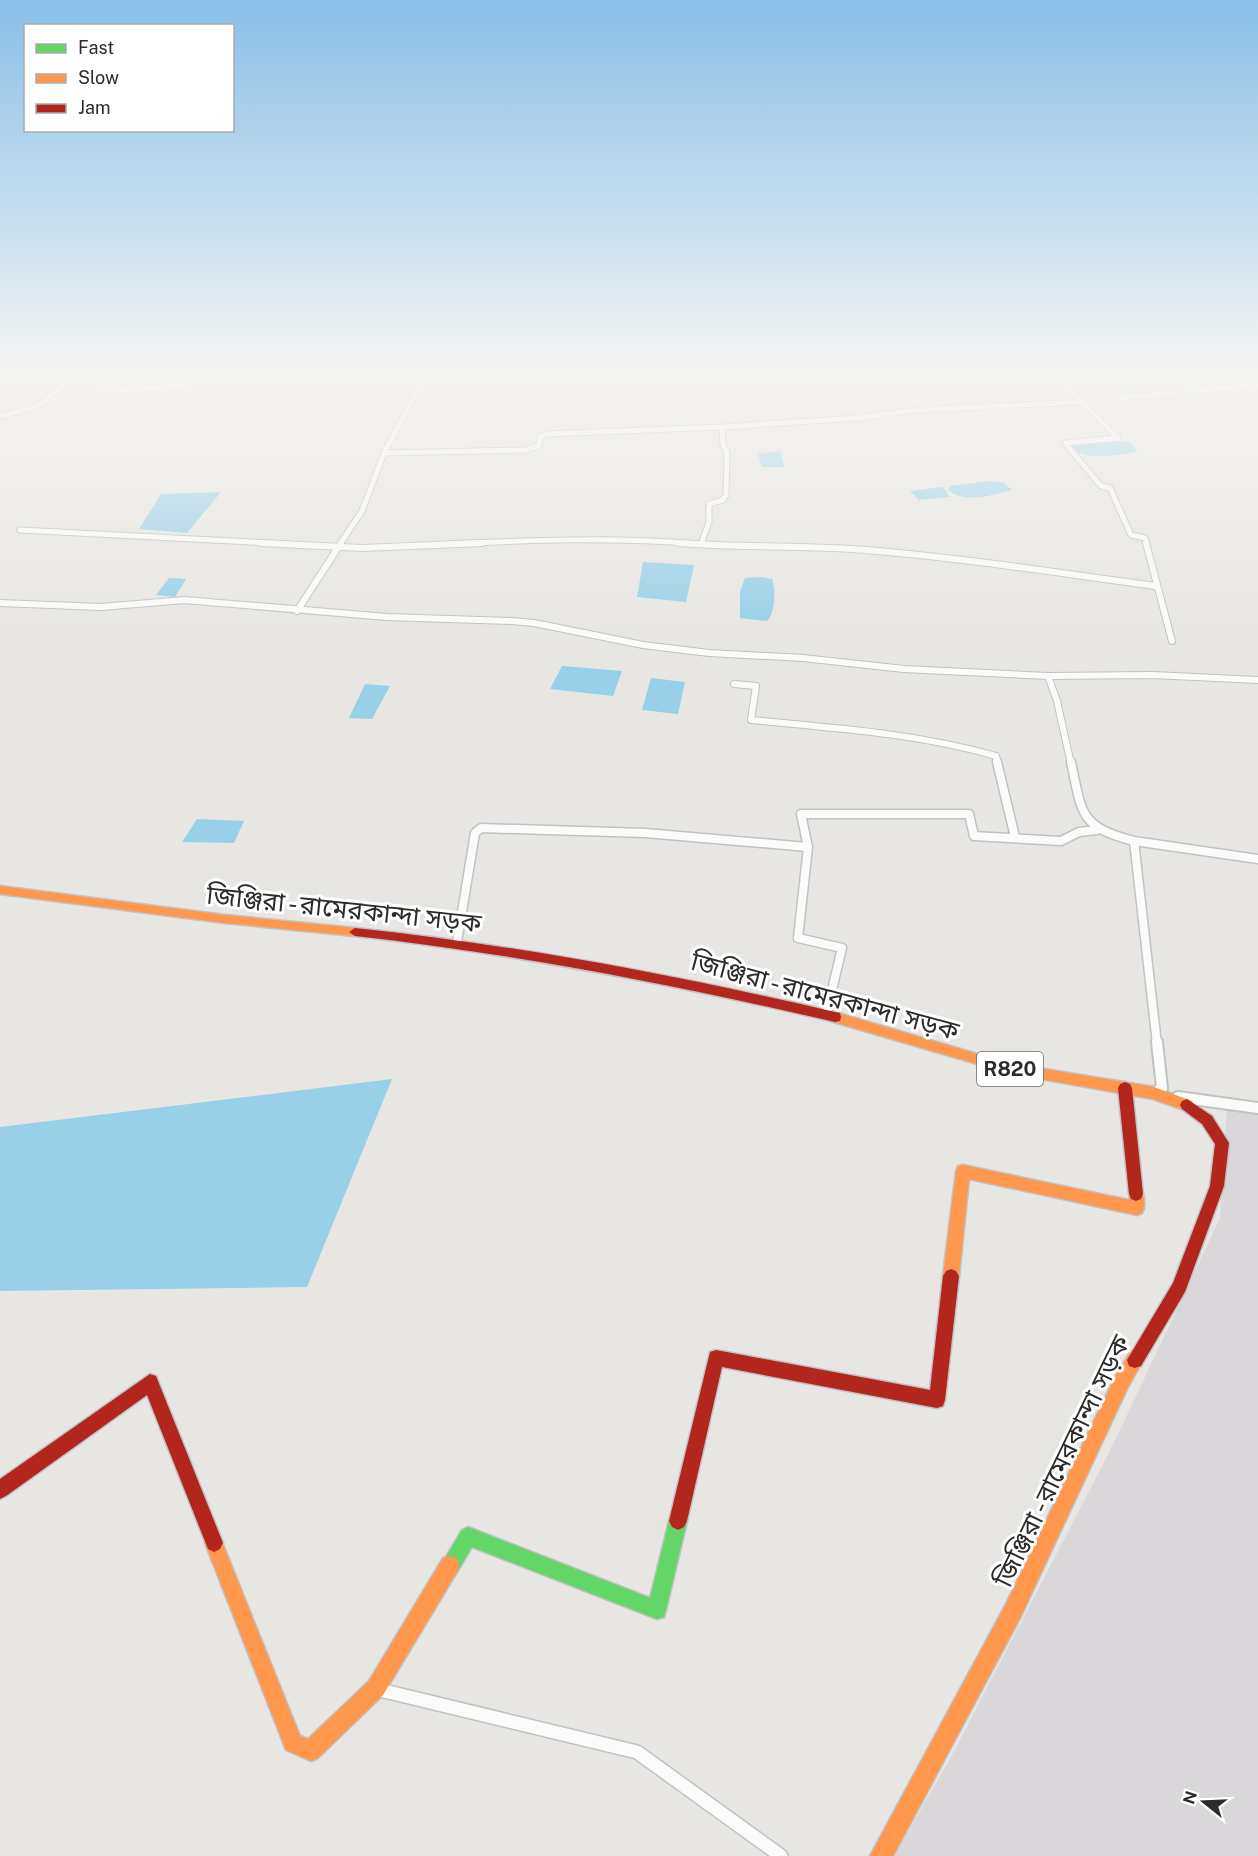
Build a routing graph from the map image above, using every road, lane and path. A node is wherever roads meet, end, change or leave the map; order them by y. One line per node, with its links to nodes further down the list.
1 (382, 458): 8 (street)
2 (727, 458): 5 (street)
3 (1077, 458): 6 (street)
4 (20, 530): 5 (street)
5 (701, 544): 6 (street)
6 (1155, 585): 9 (street)
7 (0, 603): 8 (street)
8 (297, 611): 10 (street)
9 (1172, 641)
10 (1048, 676): 11 (street); 13 (street)
11 (1258, 680)
12 (734, 684): 14 (street)
13 (1097, 830): 14 (street); 15 (street)
14 (1015, 837): 16 (street)
15 (1134, 841): 17 (street); 22 (street)
16 (808, 847): 19 (street); 20 (street)
17 (1258, 859)
18 (0, 890): 19 (main road, জিঞ্জিরা - রামেরকান্দা সড়ক / R820)
19 (457, 942): 20 (main road, জিঞ্জিরা - রামেরকান্দা সড়ক / R820)
20 (826, 1015): 21 (main road, জিঞ্জিরা - রামেরকান্দা সড়ক / R820)
21 (1125, 1088): 22 (main road, জিঞ্জিরা - রামেরকান্দা সড়ক / R820); 25 (main road)
22 (1154, 1093): 23 (street); 27 (main road, জিঞ্জিরা - রামেরকান্দা সড়ক / R820)
23 (1258, 1108)
24 (0, 1490): 25 (main road)
25 (376, 1688): 26 (street)
26 (781, 1856)
27 (881, 1856)

